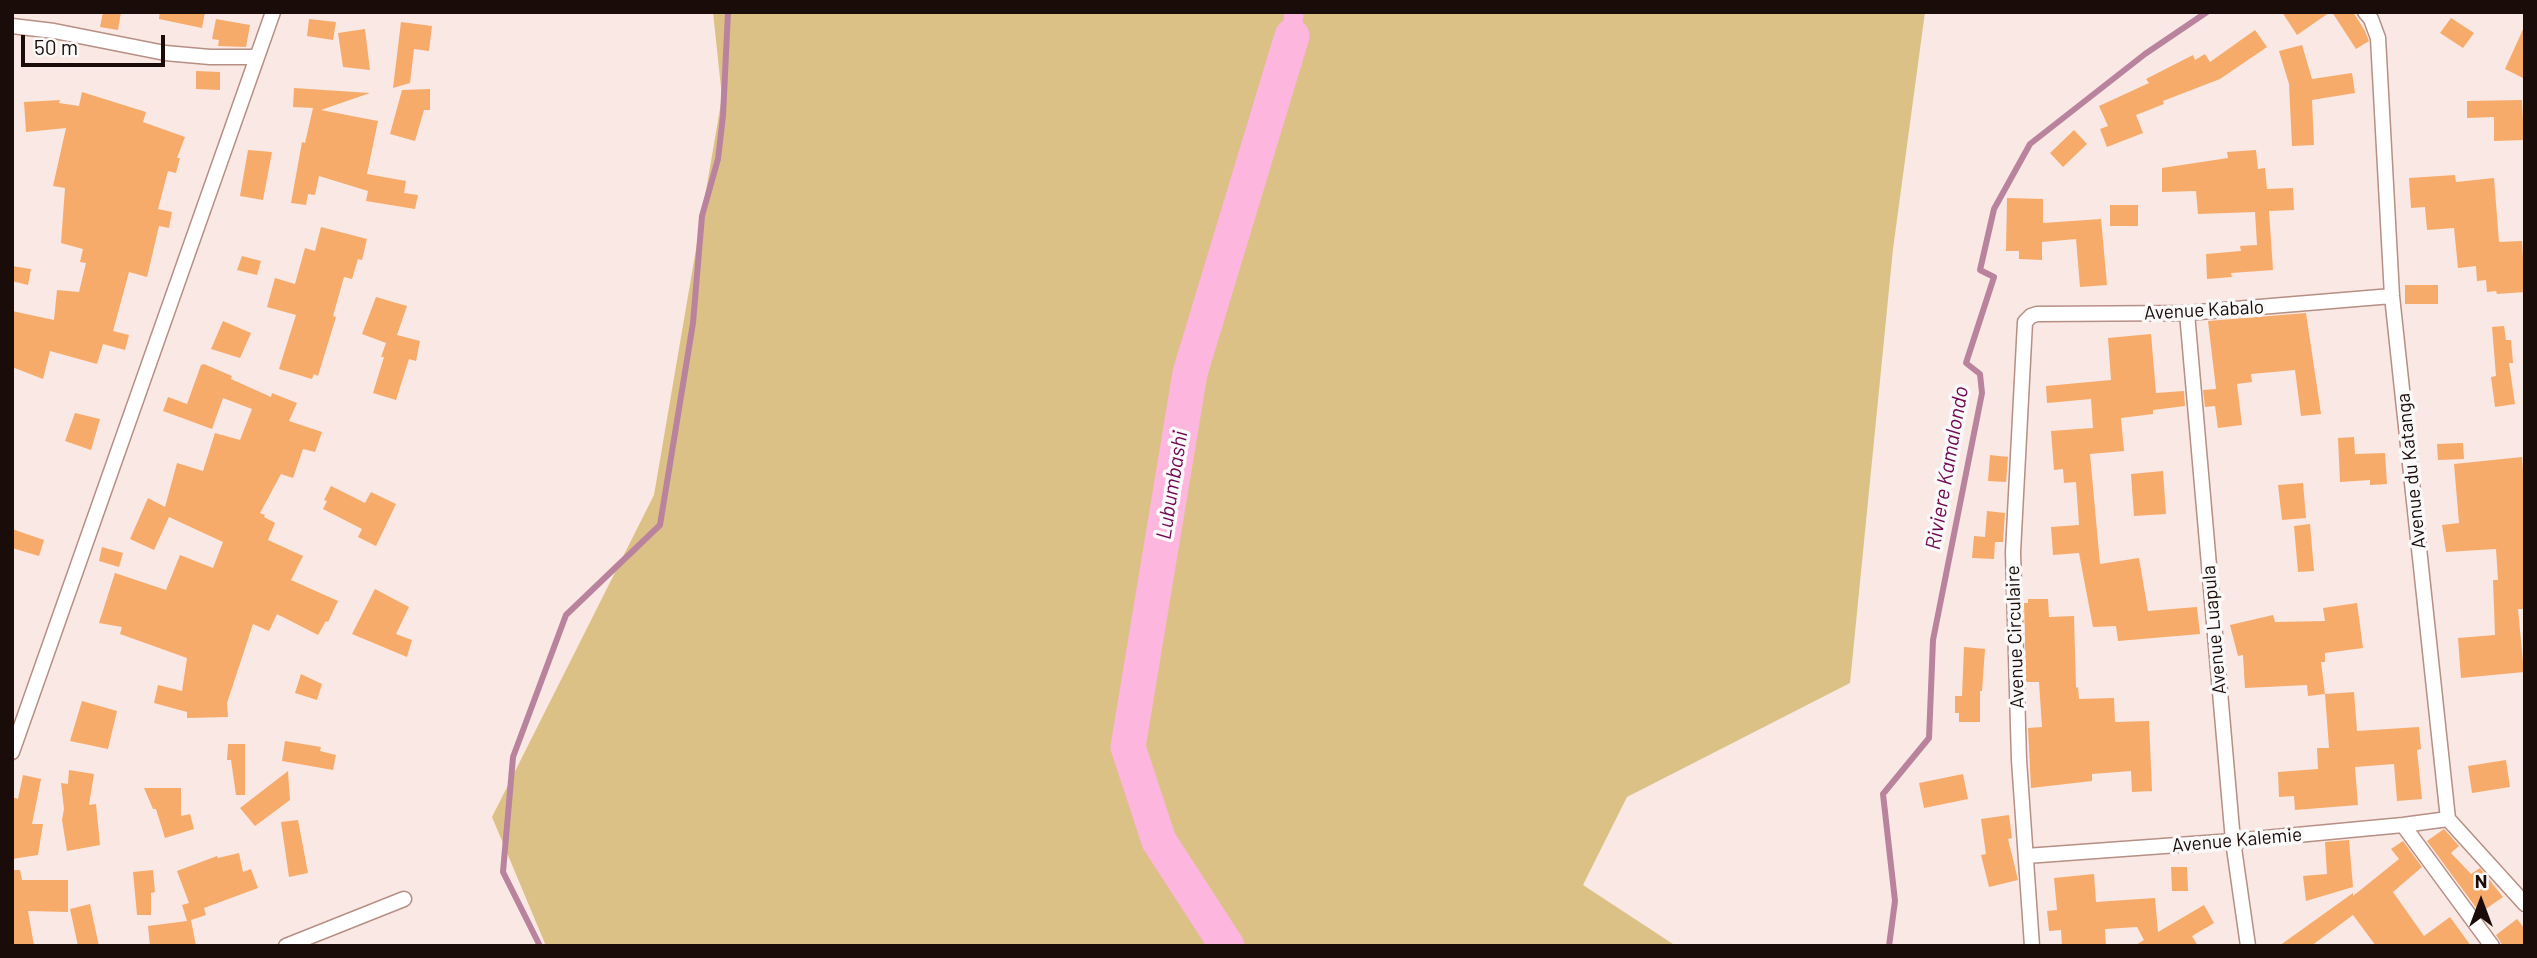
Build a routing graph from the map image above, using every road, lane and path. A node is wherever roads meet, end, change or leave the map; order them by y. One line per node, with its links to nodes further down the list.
1 (272, 12): 4 (street)
2 (2365, 12): 5 (street, Avenue du Katanga)
3 (12, 26): 4 (street)
4 (257, 57): 8 (street)
5 (2392, 296): 6 (street, Avenue Kabalo); 9 (street, Avenue du Katanga)
6 (2187, 313): 7 (street, Avenue Kabalo); 11 (street, Avenue Luapula)
7 (2024, 328): 12 (street, Avenue Circulaire)
8 (12, 752)
9 (2448, 819): 10 (street, Avenue Kalemie); 14 (street)
10 (2403, 825): 11 (street, Avenue Kalemie); 18 (street)
11 (2233, 841): 12 (street, Avenue Kalemie); 17 (street, Avenue Luapula)
12 (2026, 856): 16 (street, Avenue Circulaire)
13 (404, 899): 15 (street)
14 (2525, 904)
15 (286, 946)
16 (2032, 946)
17 (2248, 946)
18 (2492, 946)

